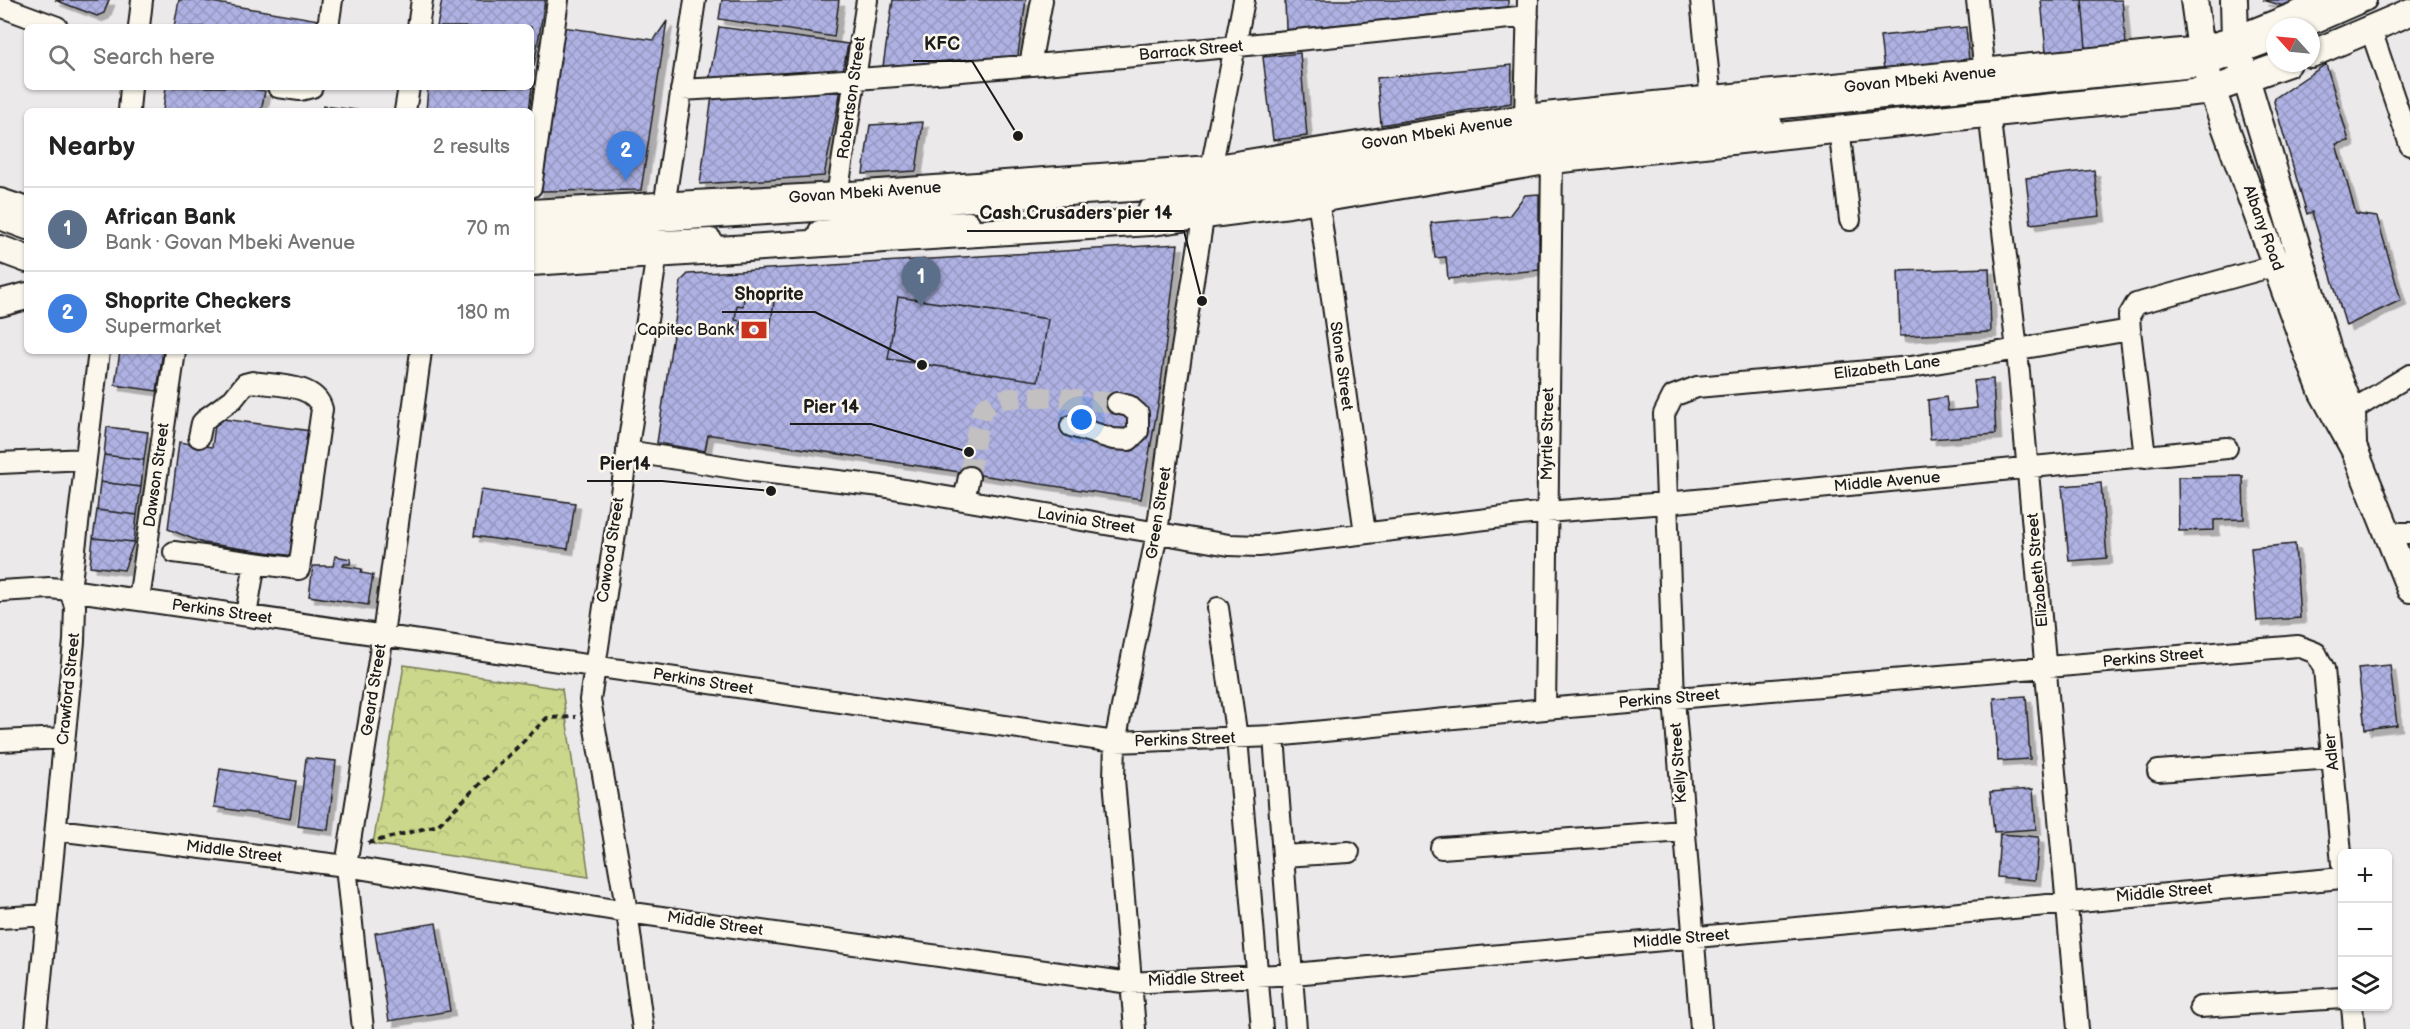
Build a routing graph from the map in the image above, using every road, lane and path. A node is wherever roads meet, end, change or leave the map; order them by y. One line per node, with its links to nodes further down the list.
1 (142, 0): 21 (street)
2 (332, 0): 22 (street)
3 (422, 0): 23 (street)
4 (558, 0): 47 (street)
5 (695, 0): 38 (street, Cawood Street)
6 (867, 0): 35 (street, Robertson Street)
7 (1042, 0): 32 (street)
8 (1244, 0): 27 (street, Green Street)
9 (1701, 0): 39 (street)
10 (1977, 0): 34 (street)
11 (2234, 0): 30 (main road, Albany Road)
12 (2334, 0): 30 (main road, Govan Mbeki Avenue)
13 (2366, 0): 19 (street)
14 (2406, 0): 25 (street)
15 (0, 6): 20 (street)
16 (2193, 6): 33 (main road, Albany Road)
17 (1528, 8): 27 (street, Barrack Street); 43 (street)
18 (2410, 12): 24 (main road)
19 (2320, 20)
20 (49, 24)
21 (139, 24)
22 (328, 24)
23 (418, 24)
24 (2371, 30): 28 (main road); 45 (street)
25 (2320, 36)
26 (2266, 46): 30 (street)
27 (1234, 47): 32 (street, Barrack Street); 48 (street, Green Street)
28 (2320, 50)
29 (2266, 57): 30 (street)
30 (2241, 61): 31 (main road, Govan Mbeki Avenue); 33 (main road, Govan Mbeki Avenue); 33 (main road, Govan Mbeki Avenue); 75 (main road, Albany Road)
31 (2266, 62)
32 (1030, 65): 35 (street, Barrack Street)
33 (2207, 72): 34 (main road, Govan Mbeki Avenue); 42 (main road, Govan Mbeki Avenue); 48 (street); 65 (main road, Albany Road)
34 (1985, 74): 39 (main road, Govan Mbeki Avenue)
35 (855, 81): 38 (street, Barrack Street); 49 (street, Robertson Street)
36 (131, 90): 40 (street)
37 (408, 90): 41 (street)
38 (681, 90): 58 (street, Cawood Street)
39 (1711, 100): 43 (main road, Govan Mbeki Avenue)
40 (129, 108)
41 (406, 108)
42 (1989, 112): 44 (main road, Govan Mbeki Avenue); 69 (street, Elizabeth Street)
43 (1525, 118): 48 (main road, Govan Mbeki Avenue)
44 (1839, 128): 46 (main road, Govan Mbeki Avenue); 55 (street)
45 (2410, 145)
46 (1552, 160): 50 (main road, Govan Mbeki Avenue); 88 (street, Myrtle Street)
47 (534, 166)
48 (1208, 192): 49 (main road, Govan Mbeki Avenue); 50 (main road, Govan Mbeki Avenue); 58 (street); 58 (main road, Govan Mbeki Avenue); 89 (street, Green Street)
49 (837, 196): 58 (main road, Govan Mbeki Avenue)
50 (1318, 199): 90 (street, Stone Street)
51 (0, 202): 52 (main road)
52 (24, 210)
53 (534, 213): 58 (main road, Govan Mbeki Avenue)
54 (0, 219): 56 (street)
55 (1850, 220)
56 (24, 228)
57 (534, 229): 58 (street)
58 (660, 231): 61 (street); 64 (main road, Govan Mbeki Avenue); 80 (street, Cawood Street)
59 (0, 236): 60 (street)
60 (24, 245)
61 (534, 246)
62 (0, 249): 63 (main road)
63 (24, 259)
64 (534, 261)
65 (2277, 265): 68 (street); 75 (main road, Albany Road)
66 (24, 297): 67 (main road)
67 (0, 303)
68 (2130, 330): 69 (street, Elizabeth Lane); 81 (street)
69 (2017, 350): 76 (street, Elizabeth Lane); 84 (street, Elizabeth Street)
70 (99, 354): 82 (street, Crawford Street)
71 (175, 354): 97 (street, Dawson Street)
72 (420, 354): 100 (street, Geard Street)
73 (2410, 375): 75 (street)
74 (1117, 403): 77 (street)
75 (2344, 416): 91 (main road, Albany Road)
76 (1665, 425): 87 (street, Kelly Street)
77 (1071, 426)
78 (199, 437): 93 (street)
79 (2227, 448): 81 (street, Middle Avenue)
80 (627, 451): 86 (street, Lavinia Street); 102 (street, Cawood Street)
81 (2145, 457): 84 (street, Middle Avenue)
82 (86, 459): 83 (street); 95 (street, Crawford Street)
83 (0, 463)
84 (2028, 468): 87 (street, Middle Avenue); 103 (street, Elizabeth Street)
85 (969, 477): 86 (street)
86 (964, 500): 89 (street, Lavinia Street)
87 (1666, 503): 88 (street, Middle Avenue); 104 (street, Kelly Street)
88 (1546, 512): 90 (street, Lavinia Street); 105 (street, Myrtle Street)
89 (1157, 532): 90 (street, Lavinia Street); 111 (street, Green Street)
90 (1365, 533)
91 (2399, 533): 94 (main road, Albany Road)
92 (174, 552): 93 (street)
93 (255, 563): 99 (street)
94 (2410, 589)
95 (70, 590): 96 (street, Perkins Street); 97 (street, Perkins Street); 108 (street, Crawford Street)
96 (0, 591)
97 (139, 600): 99 (street, Perkins Street)
98 (1218, 608): 109 (street)
99 (246, 615): 100 (street, Perkins Street)
100 (383, 635): 102 (street, Perkins Street); 120 (street, Geard Street)
101 (2306, 647): 103 (street, Perkins Street); 112 (street, Adler)
102 (594, 665): 106 (street, Cawood Street); 111 (street, Perkins Street)
103 (2046, 667): 104 (street, Perkins Street); 122 (street, Elizabeth Street)
104 (1674, 699): 105 (street, Perkins Street); 115 (street, Kelly Street)
105 (1545, 709): 107 (street, Perkins Street)
106 (592, 716): 120 (path); 123 (street, Cawood Street)
107 (1274, 735): 109 (street, Perkins Street); 119 (street)
108 (63, 738): 110 (street); 114 (street, Crawford Street)
109 (1237, 738): 111 (street, Perkins Street); 128 (street)
110 (0, 741)
111 (1115, 742): 129 (street, Green Street)
112 (2332, 759): 113 (street); 117 (street, Adler)
113 (2158, 771)
114 (57, 830): 120 (street, Middle Street); 124 (street, Crawford Street)
115 (1684, 831): 116 (street); 126 (street, Kelly Street)
116 (1441, 848)
117 (2341, 849)
118 (1349, 852): 119 (street)
119 (1283, 856): 127 (street)
120 (347, 857): 123 (street, Middle Street); 134 (street, Geard Street)
121 (2338, 878): 122 (street, Middle Street)
122 (2068, 901): 126 (street, Middle Street); 140 (street, Elizabeth Street)
123 (627, 912): 129 (street, Middle Street); 135 (street, Cawood Street)
124 (47, 915): 125 (street); 133 (street, Crawford Street)
125 (0, 918)
126 (1693, 939): 127 (street, Middle Street); 139 (street, Kelly Street)
127 (1293, 974): 128 (street, Middle Street); 138 (street)
128 (1258, 976): 129 (street, Middle Street); 137 (street)
129 (1130, 983): 136 (street, Green Street)
130 (2338, 998): 131 (street)
131 (2200, 1007)
132 (2352, 1011): 141 (street)
133 (36, 1029)
134 (363, 1029)
135 (643, 1029)
136 (1135, 1029)
137 (1262, 1029)
138 (1296, 1029)
139 (1701, 1029)
140 (2078, 1029)
141 (2354, 1029)

